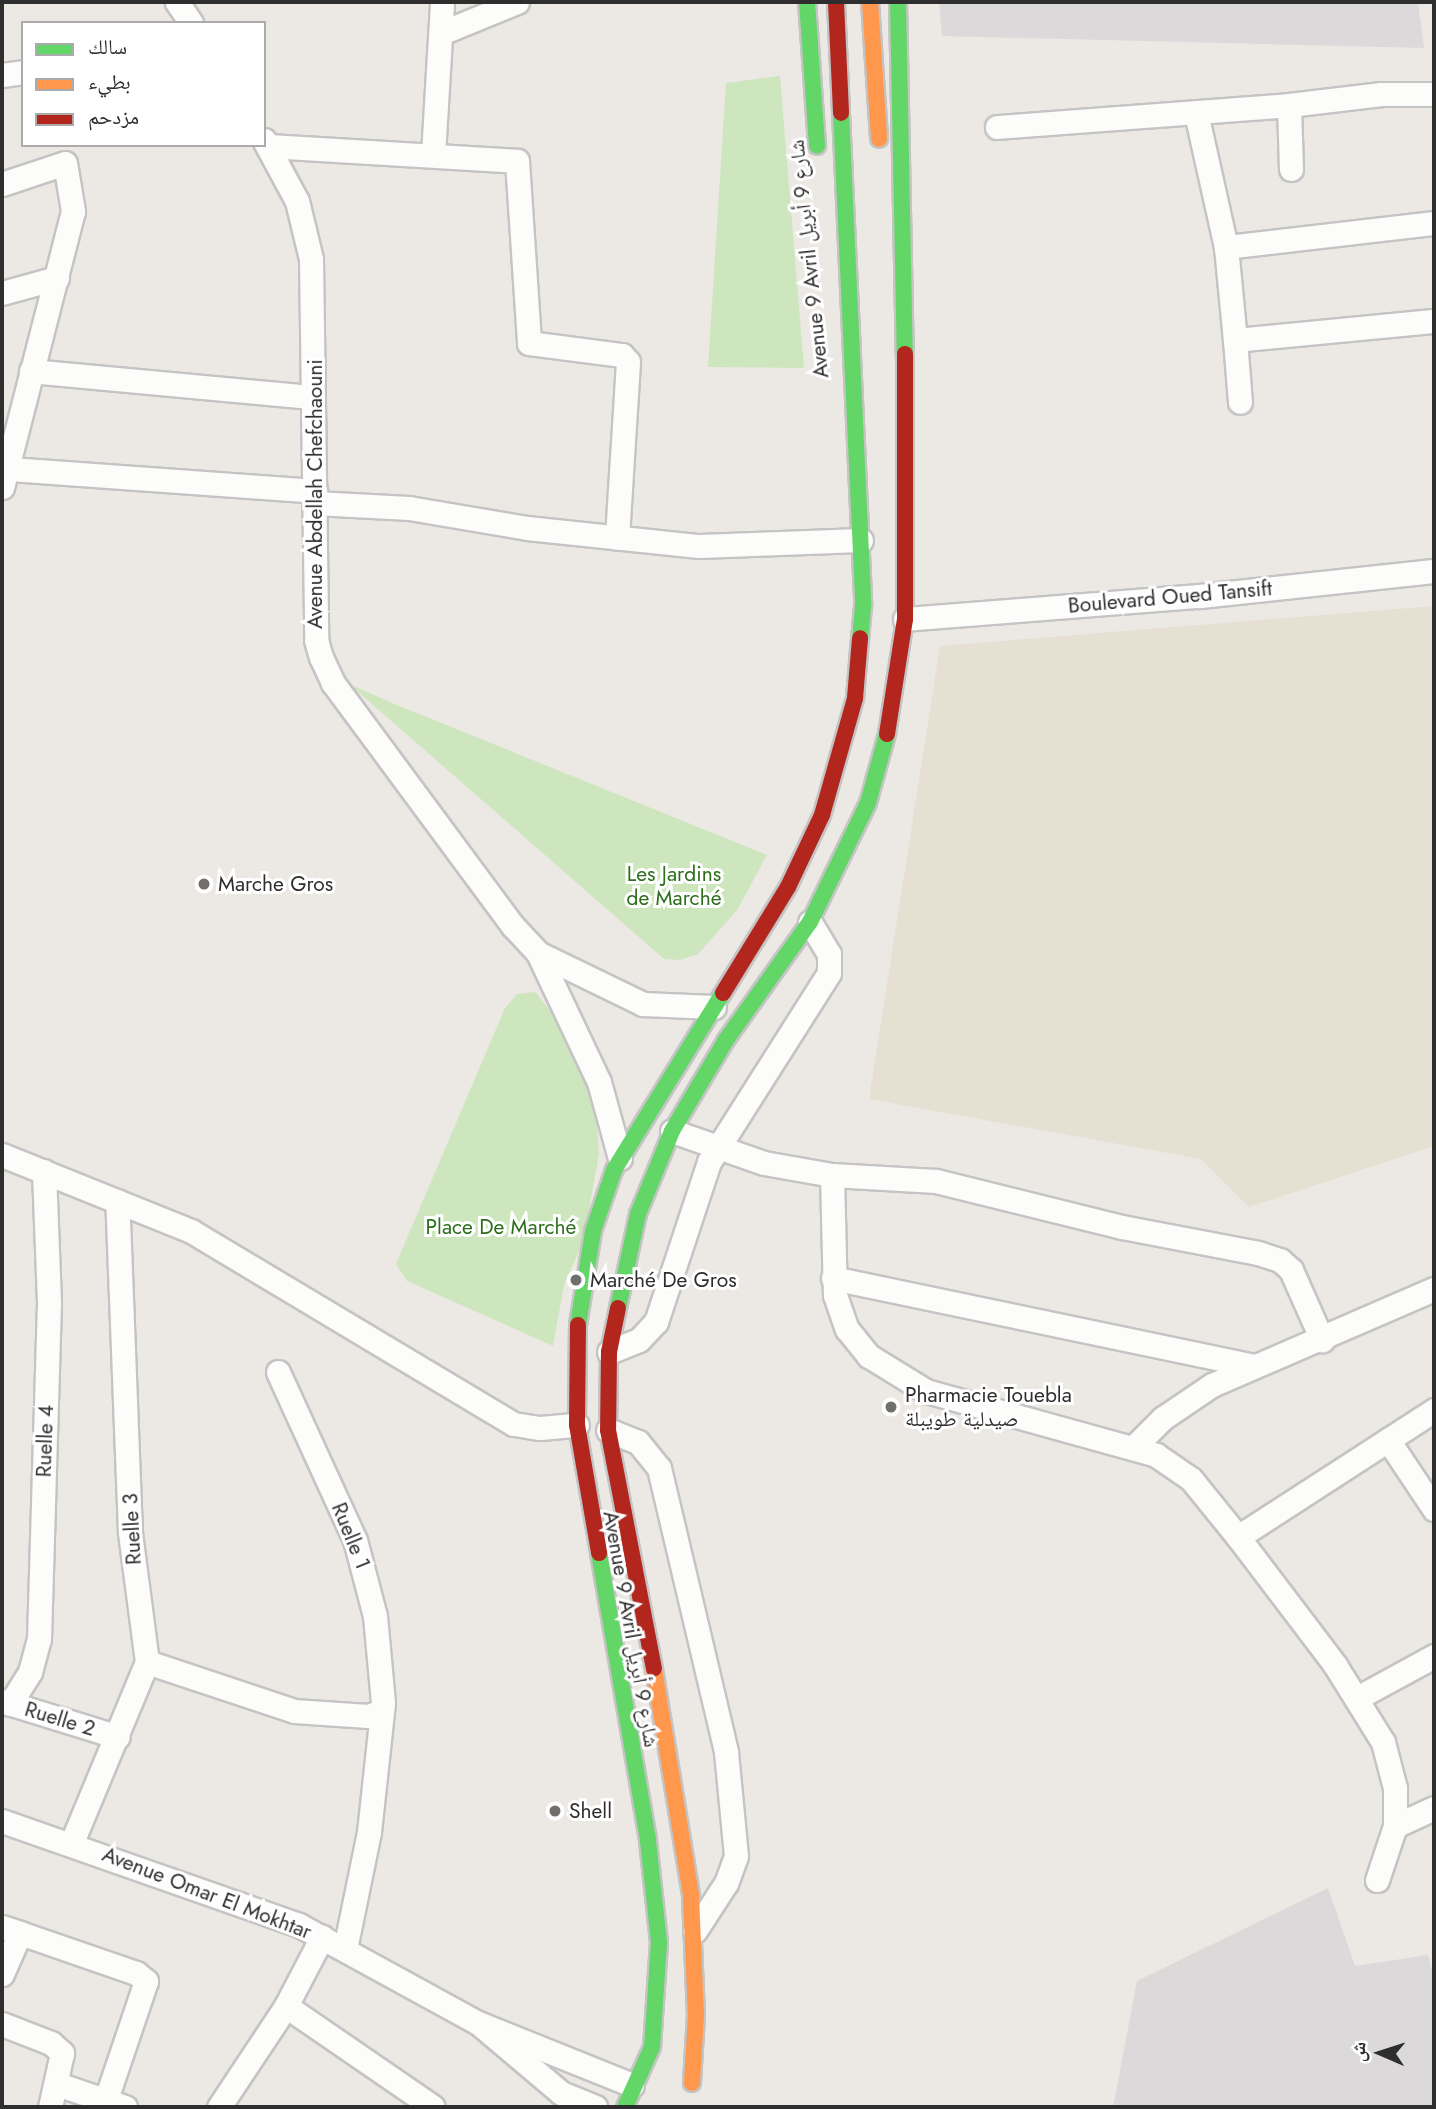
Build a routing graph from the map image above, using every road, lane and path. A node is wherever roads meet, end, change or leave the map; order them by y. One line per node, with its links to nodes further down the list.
1 (177, 2): 8 (street)
2 (442, 2): 9 (street)
3 (517, 2): 9 (street)
4 (807, 2): 19 (highway, Avenue 9 Avril شارع 9 أبريل)
5 (836, 2): 37 (highway, Avenue 9 Avril شارع 9 أبريل)
6 (870, 2): 18 (highway)
7 (898, 2): 34 (highway)
8 (190, 21)
9 (441, 33): 17 (street)
10 (21, 72): 11 (street)
11 (2, 75)
12 (1434, 94): 13 (street)
13 (1289, 105): 14 (street); 20 (street)
14 (1196, 114): 15 (street); 24 (street)
15 (997, 127)
16 (266, 143): 17 (street); 32 (street, Avenue Abdellah Chefchaouni)
17 (433, 155): 38 (street)
18 (880, 160)
19 (818, 162)
20 (1291, 169)
21 (2, 184): 25 (street)
22 (884, 201): 34 (highway)
23 (1434, 223): 24 (street)
24 (1226, 247): 29 (street)
25 (57, 278): 26 (street); 30 (street)
26 (2, 293)
27 (832, 297): 37 (highway, Avenue 9 Avril شارع 9 أبريل)
28 (1434, 321): 29 (street)
29 (1236, 340): 33 (street)
30 (28, 380): 31 (street); 32 (street); 35 (street)
31 (2, 396)
32 (313, 397): 36 (street, Avenue Abdellah Chefchaouni)
33 (1240, 402)
34 (908, 447): 41 (highway)
35 (6, 478): 36 (street)
36 (315, 497): 38 (street); 43 (street, Avenue Abdellah Chefchaouni)
37 (860, 510): 39 (highway, Avenue 9 Avril شارع 9 أبريل)
38 (617, 538): 39 (street)
39 (861, 540): 44 (highway, Avenue 9 Avril شارع 9 أبريل)
40 (1434, 571): 41 (street, Boulevard Oued Tansift)
41 (905, 619): 42 (highway)
42 (810, 922): 45 (highway, Avenue 9 Avril شارع 9 أبريل); 46 (street)
43 (538, 953): 44 (street, Avenue Abdellah Chefchaouni); 48 (street, Avenue Abdellah Chefchaouni)
44 (714, 1007): 48 (highway, Avenue 9 Avril شارع 9 أبريل)
45 (673, 1131): 46 (street); 55 (highway, Avenue 9 Avril شارع 9 أبريل)
46 (716, 1150): 50 (street); 55 (street)
47 (2, 1155): 49 (street)
48 (620, 1158): 59 (highway, Avenue 9 Avril شارع 9 أبريل)
49 (44, 1171): 51 (street); 68 (street, Ruelle 4)
50 (832, 1175): 52 (street); 54 (street)
51 (117, 1201): 59 (street); 66 (street, Ruelle 3)
52 (833, 1278): 56 (street); 62 (street)
53 (1434, 1289): 54 (street)
54 (1322, 1339): 56 (street)
55 (609, 1352): 60 (highway, Avenue 9 Avril شارع 9 أبريل)
56 (1254, 1366): 62 (street)
57 (278, 1372): 69 (street, Ruelle 1)
58 (1434, 1410): 61 (street)
59 (577, 1425): 84 (highway, Avenue 9 Avril شارع 9 أبريل)
60 (608, 1430): 77 (highway, Avenue 9 Avril شارع 9 أبريل); 77 (street)
61 (1388, 1440): 63 (street); 64 (street)
62 (1135, 1446): 64 (street)
63 (1434, 1509)
64 (1238, 1537): 67 (street)
65 (1434, 1656): 67 (street)
66 (147, 1661): 69 (street); 70 (street, Ruelle 3)
67 (1357, 1698): 73 (street)
68 (6, 1702): 70 (street, Ruelle 2)
69 (382, 1711): 79 (street, Ruelle 1)
70 (118, 1737): 74 (street, Ruelle 3)
71 (1434, 1808): 73 (street)
72 (2, 1821): 74 (street, Avenue Omar El Mokhtar)
73 (1395, 1826): 75 (street)
74 (72, 1842): 78 (street, Avenue Omar El Mokhtar)
75 (1377, 1880)
76 (11, 1930): 80 (street); 86 (street)
77 (694, 1932): 84 (highway, Avenue 9 Avril شارع 9 أبريل)
78 (322, 1937): 79 (street, Avenue Omar El Mokhtar); 81 (street)
79 (345, 1949): 82 (street, Avenue Omar El Mokhtar)
80 (2, 1974)
81 (286, 2006): 88 (street); 89 (street)
82 (478, 2023): 84 (street, Avenue Omar El Mokhtar); 90 (street, Avenue Omar El Mokhtar)
83 (2, 2024): 85 (street)
84 (635, 2081): 91 (highway, Avenue 9 Avril شارع 9 أبريل)
85 (57, 2084): 86 (street); 87 (street)
86 (116, 2103)
87 (50, 2107)
88 (219, 2107)
89 (433, 2107)
90 (594, 2107)
91 (625, 2107)

